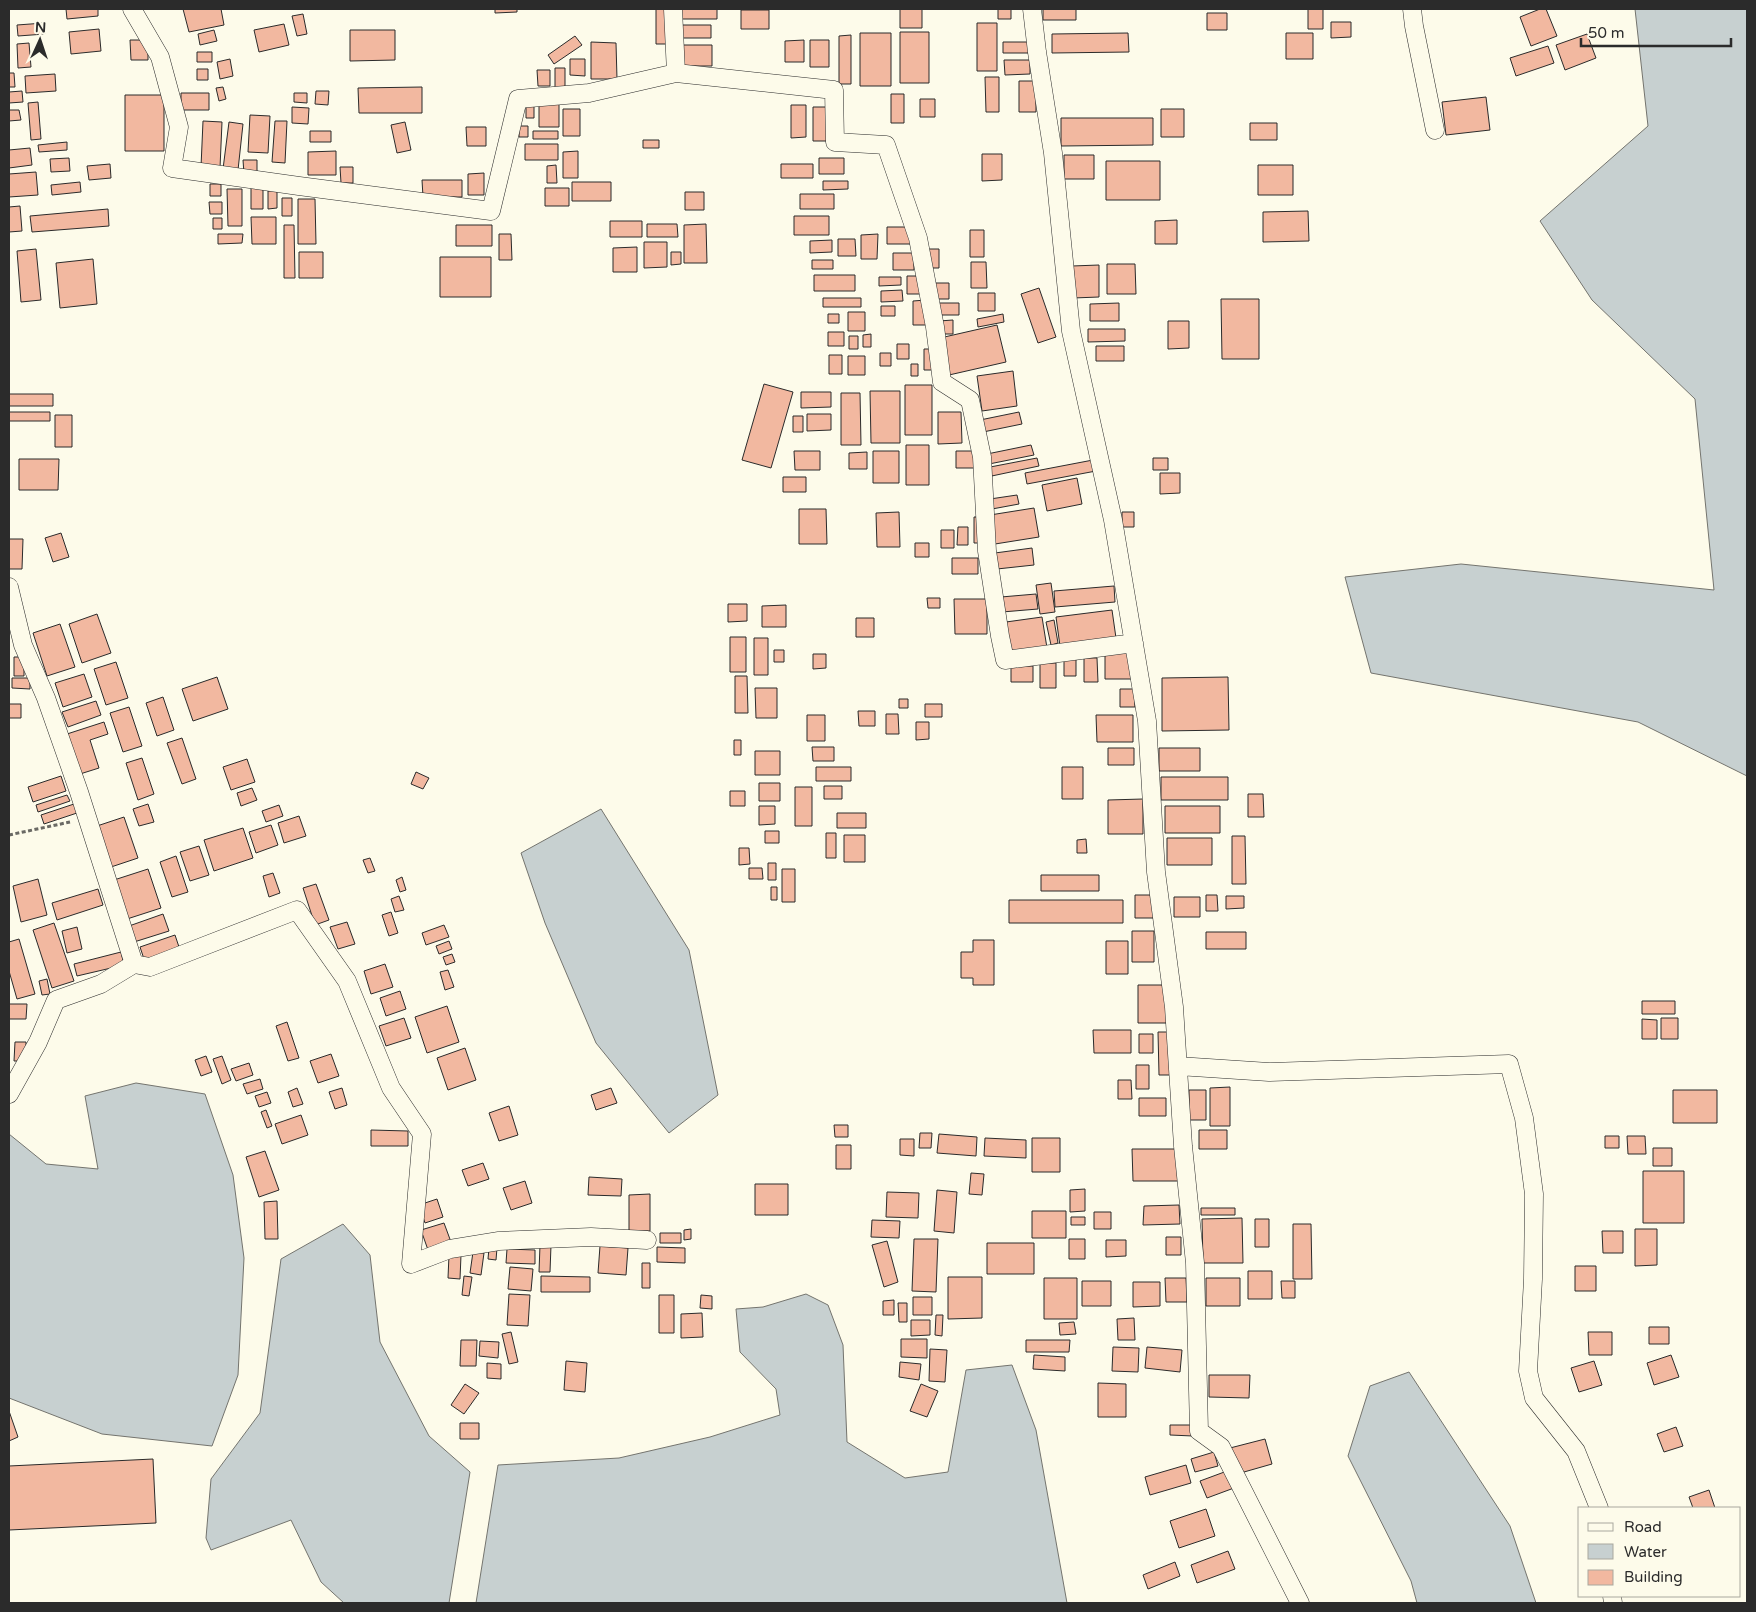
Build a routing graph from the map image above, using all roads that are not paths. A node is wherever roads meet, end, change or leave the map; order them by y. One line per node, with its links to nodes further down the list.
1 (132, 9): 5 (street)
2 (673, 9): 5 (street)
3 (1032, 9): 8 (street)
4 (1412, 9): 6 (street)
5 (676, 73): 8 (street)
6 (1435, 130)
7 (9, 587): 9 (street)
8 (1134, 643): 10 (street)
9 (134, 964): 11 (street); 12 (street)
10 (1178, 1066): 13 (street); 14 (street)
11 (9, 1094)
12 (647, 1240)
13 (1598, 1507)
14 (1300, 1603)

